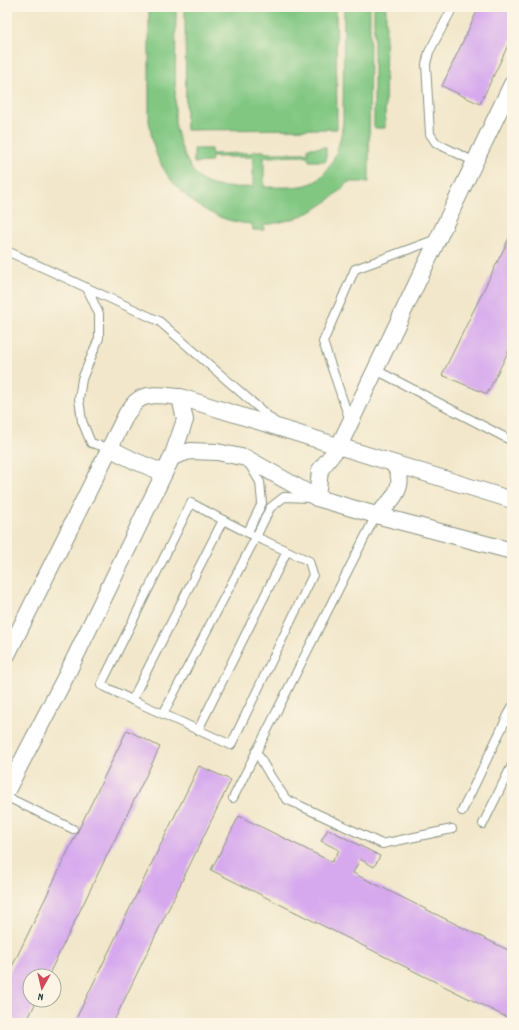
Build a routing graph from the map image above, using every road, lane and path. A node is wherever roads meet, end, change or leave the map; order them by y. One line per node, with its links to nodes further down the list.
1 (453, 7): 3 (lane)
2 (512, 84): 3 (street)
3 (475, 162): 4 (street)
4 (438, 239): 7 (street); 9 (lane)
5 (7, 251): 6 (lane)
6 (87, 288): 10 (lane); 13 (lane)
7 (376, 370): 9 (street); 11 (lane)
8 (180, 397): 10 (street); 13 (street); 14 (street)
9 (351, 422): 12 (street)
10 (283, 429): 12 (street)
11 (512, 441)
12 (339, 446): 16 (street); 18 (street)
13 (109, 448): 17 (street); 26 (street)
14 (172, 457): 15 (street); 17 (street)
15 (246, 458): 18 (street); 22 (lane)
16 (392, 463): 19 (street); 20 (street)
17 (164, 473): 33 (street)
18 (317, 498): 20 (street); 23 (lane)
19 (512, 500)
20 (376, 515): 25 (street); 31 (lane)
21 (223, 520): 22 (lane); 27 (lane); 27 (lane)
22 (248, 532): 23 (lane)
23 (256, 537): 24 (lane); 29 (lane)
24 (287, 551): 30 (lane); 30 (lane)
25 (512, 551)
26 (7, 655)
27 (132, 700): 29 (lane)
28 (512, 707): 36 (lane)
29 (164, 714): 30 (lane)
30 (198, 730)
31 (256, 751): 35 (lane); 39 (lane)
32 (512, 765): 37 (lane)
33 (7, 790)
34 (7, 797): 38 (lane)
35 (233, 798)
36 (462, 811)
37 (483, 824)
38 (73, 829)
39 (452, 829)

